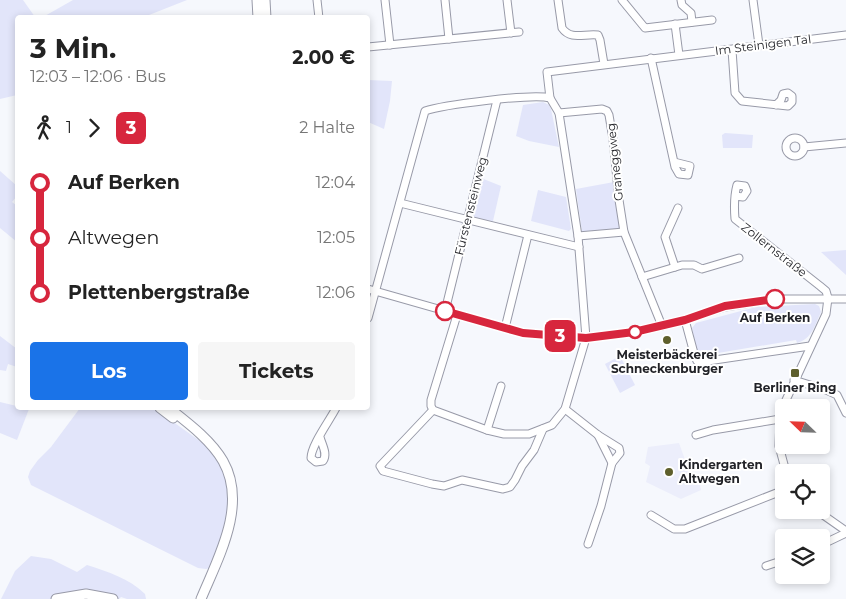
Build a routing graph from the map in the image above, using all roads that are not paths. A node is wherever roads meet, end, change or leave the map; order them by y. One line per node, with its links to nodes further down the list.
1 (257, 0): 11 (street)
2 (265, 0): 12 (street)
3 (317, 0): 13 (street)
4 (385, 0): 21 (street)
5 (445, 0): 20 (street)
6 (507, 0): 18 (street)
7 (558, 0): 27 (street)
8 (622, 0): 16 (street)
9 (681, 0): 15 (street)
10 (753, 0): 22 (street)
11 (258, 15)
12 (266, 15)
13 (319, 15)
14 (712, 20): 15 (street)
15 (692, 22): 16 (street)
16 (675, 24): 25 (street)
17 (519, 32): 18 (street)
18 (511, 33): 20 (street)
19 (846, 35): 22 (street, Im Steinigen Tal)
20 (450, 39): 21 (street)
21 (390, 45): 23 (street)
22 (759, 46): 24 (street, Im Steinigen Tal)
23 (370, 47)
24 (732, 50): 25 (street, Im Steinigen Tal); 30 (street)
25 (679, 54): 26 (street, Im Steinigen Tal)
26 (651, 58): 27 (street, Im Steinigen Tal); 34 (street)
27 (604, 64): 28 (street, Im Steinigen Tal)
28 (550, 98): 29 (street); 31 (street)
29 (497, 100): 36 (street); 38 (street, Fürstensteinweg)
30 (776, 104)
31 (559, 113): 39 (street, Graneggweg); 41 (street)
32 (846, 142): 33 (street)
33 (804, 147)
34 (674, 162)
35 (735, 196): 47 (street, Zollernstraße)
36 (400, 203): 38 (street); 46 (street)
37 (678, 208): 44 (street)
38 (468, 219): 40 (street); 49 (street, Fürstensteinweg)
39 (624, 232): 41 (street); 45 (street, Graneggweg)
40 (528, 235): 42 (street); 53 (street)
41 (578, 236): 42 (street)
42 (579, 247): 54 (street)
43 (739, 258): 44 (street)
44 (675, 267): 45 (street)
45 (642, 277): 52 (street, Graneggweg)
46 (371, 290): 49 (street)
47 (828, 298): 48 (street); 51 (street); 55 (street)
48 (846, 298)
49 (446, 311): 50 (street)
50 (457, 315): 53 (street); 63 (street)
51 (685, 320): 52 (street); 55 (street)
52 (662, 326): 54 (street)
53 (505, 328): 54 (street)
54 (586, 338): 59 (street)
55 (810, 346): 56 (street)
56 (794, 380): 58 (street); 64 (street)
57 (501, 386): 67 (street)
58 (786, 399)
59 (565, 409): 66 (street); 69 (street)
60 (163, 410): 68 (street)
61 (171, 410): 68 (street)
62 (335, 410): 71 (street)
63 (433, 410): 66 (street); 67 (street)
64 (846, 413)
65 (775, 420): 70 (street)
66 (543, 429): 67 (street)
67 (487, 430)
68 (196, 431): 83 (street)
69 (598, 435): 72 (street); 72 (street)
70 (696, 435)
71 (320, 437)
72 (612, 462): 78 (street)
73 (775, 494): 74 (street)
74 (651, 515)
75 (828, 519): 76 (street)
76 (846, 532): 77 (street)
77 (830, 540)
78 (588, 544)
79 (775, 563): 80 (street)
80 (766, 566)
81 (56, 599): 82 (street)
82 (113, 599)
83 (201, 599)

